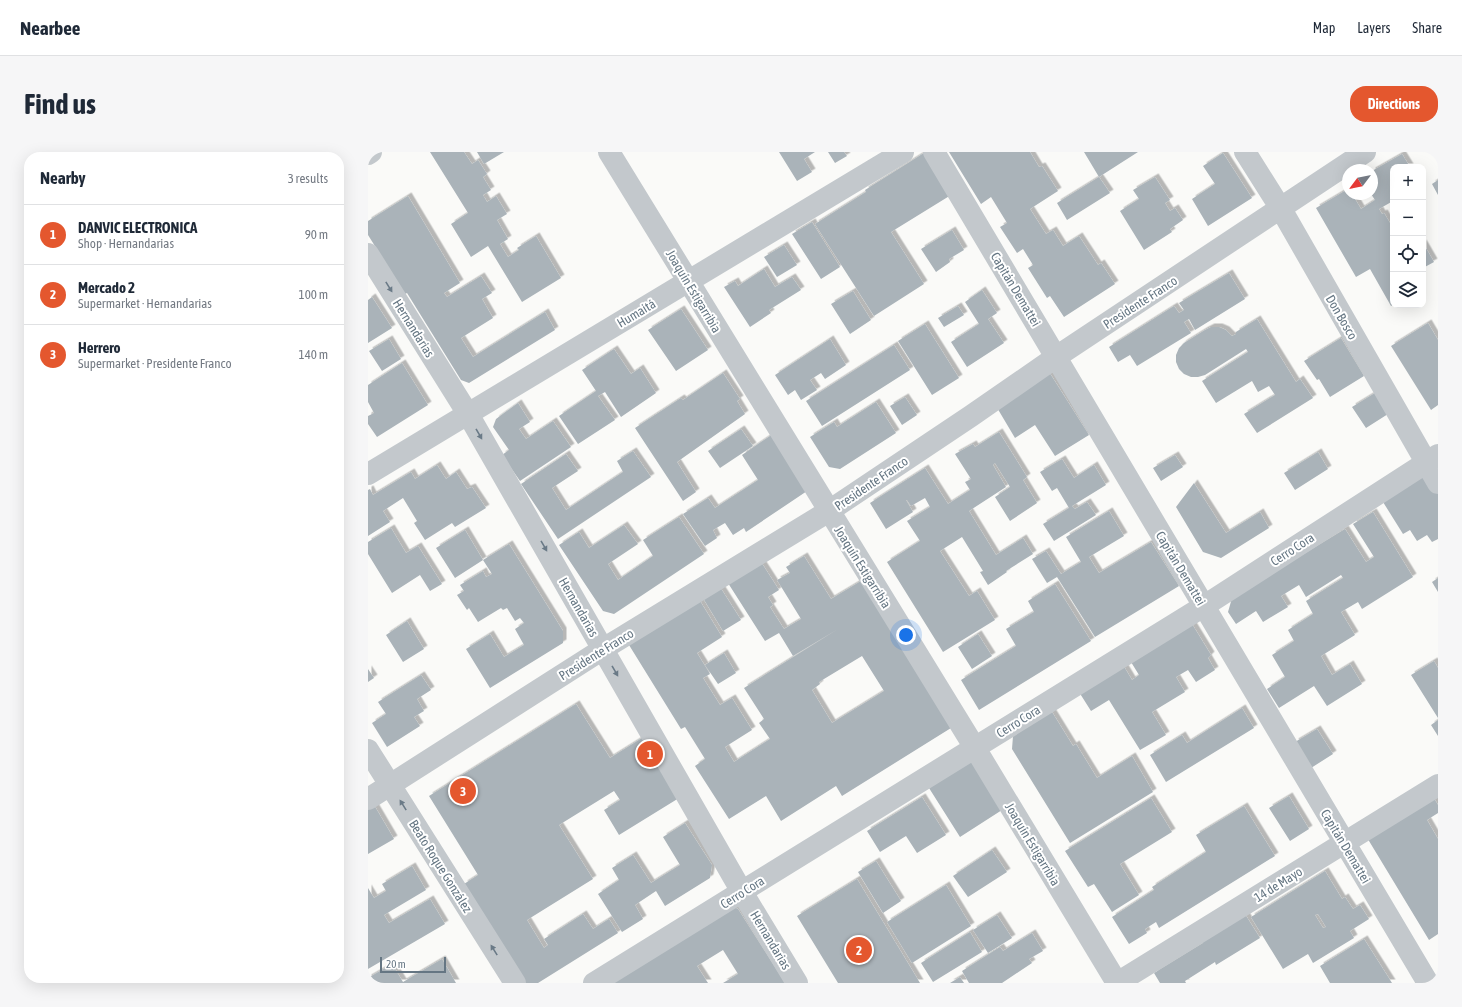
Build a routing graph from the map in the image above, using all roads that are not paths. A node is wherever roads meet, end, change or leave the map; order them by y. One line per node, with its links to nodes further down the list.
1 (372, 152): 7 (street)
2 (609, 152): 10 (street, Joaquín Estigarribia)
3 (903, 152): 10 (street, Humaitá)
4 (934, 152): 11 (street, Capitán Demattei)
5 (1245, 152): 8 (street, Don Bosco)
6 (1365, 152): 8 (street, Presidente Franco)
7 (368, 154)
8 (1281, 209): 11 (street, Presidente Franco); 13 (street, Don Bosco)
9 (368, 254): 12 (street, Hernandarias, one-way to 12)
10 (688, 282): 12 (street, Humaitá); 16 (street, Joaquín Estigarribia)
11 (1056, 357): 16 (street, Presidente Franco); 17 (street, Capitán Demattei)
12 (468, 414): 14 (street, Humaitá); 18 (street, Hernandarias, one-way to 18)
13 (1432, 459): 15 (street, Don Bosco); 17 (street, Cerro Cora)
14 (368, 474)
15 (1438, 482)
16 (829, 511): 18 (street, Presidente Franco); 19 (street, Joaquín Estigarribia)
17 (1204, 606): 19 (street, Cerro Cora); 24 (street, Capitán Demattei)
18 (603, 649): 21 (street, Presidente Franco); 25 (street, Hernandarias, one-way to 25)
19 (975, 748): 25 (street, Cerro Cora); 29 (street, Joaquín Estigarribia)
20 (368, 750): 21 (street, Beato Roque González)
21 (390, 785): 23 (street, Presidente Franco); 26 (street, Beato Roque González, one-way to 21)
22 (1438, 785): 24 (street, 14 de Mayo)
23 (368, 799)
24 (1344, 843): 29 (street, 14 de Mayo); 30 (street, Capitán Demattei)
25 (742, 892): 27 (street, Cerro Cora); 28 (street, Hernandarias)
26 (515, 983)
27 (594, 983)
28 (797, 983)
29 (1117, 983)
30 (1428, 983)

